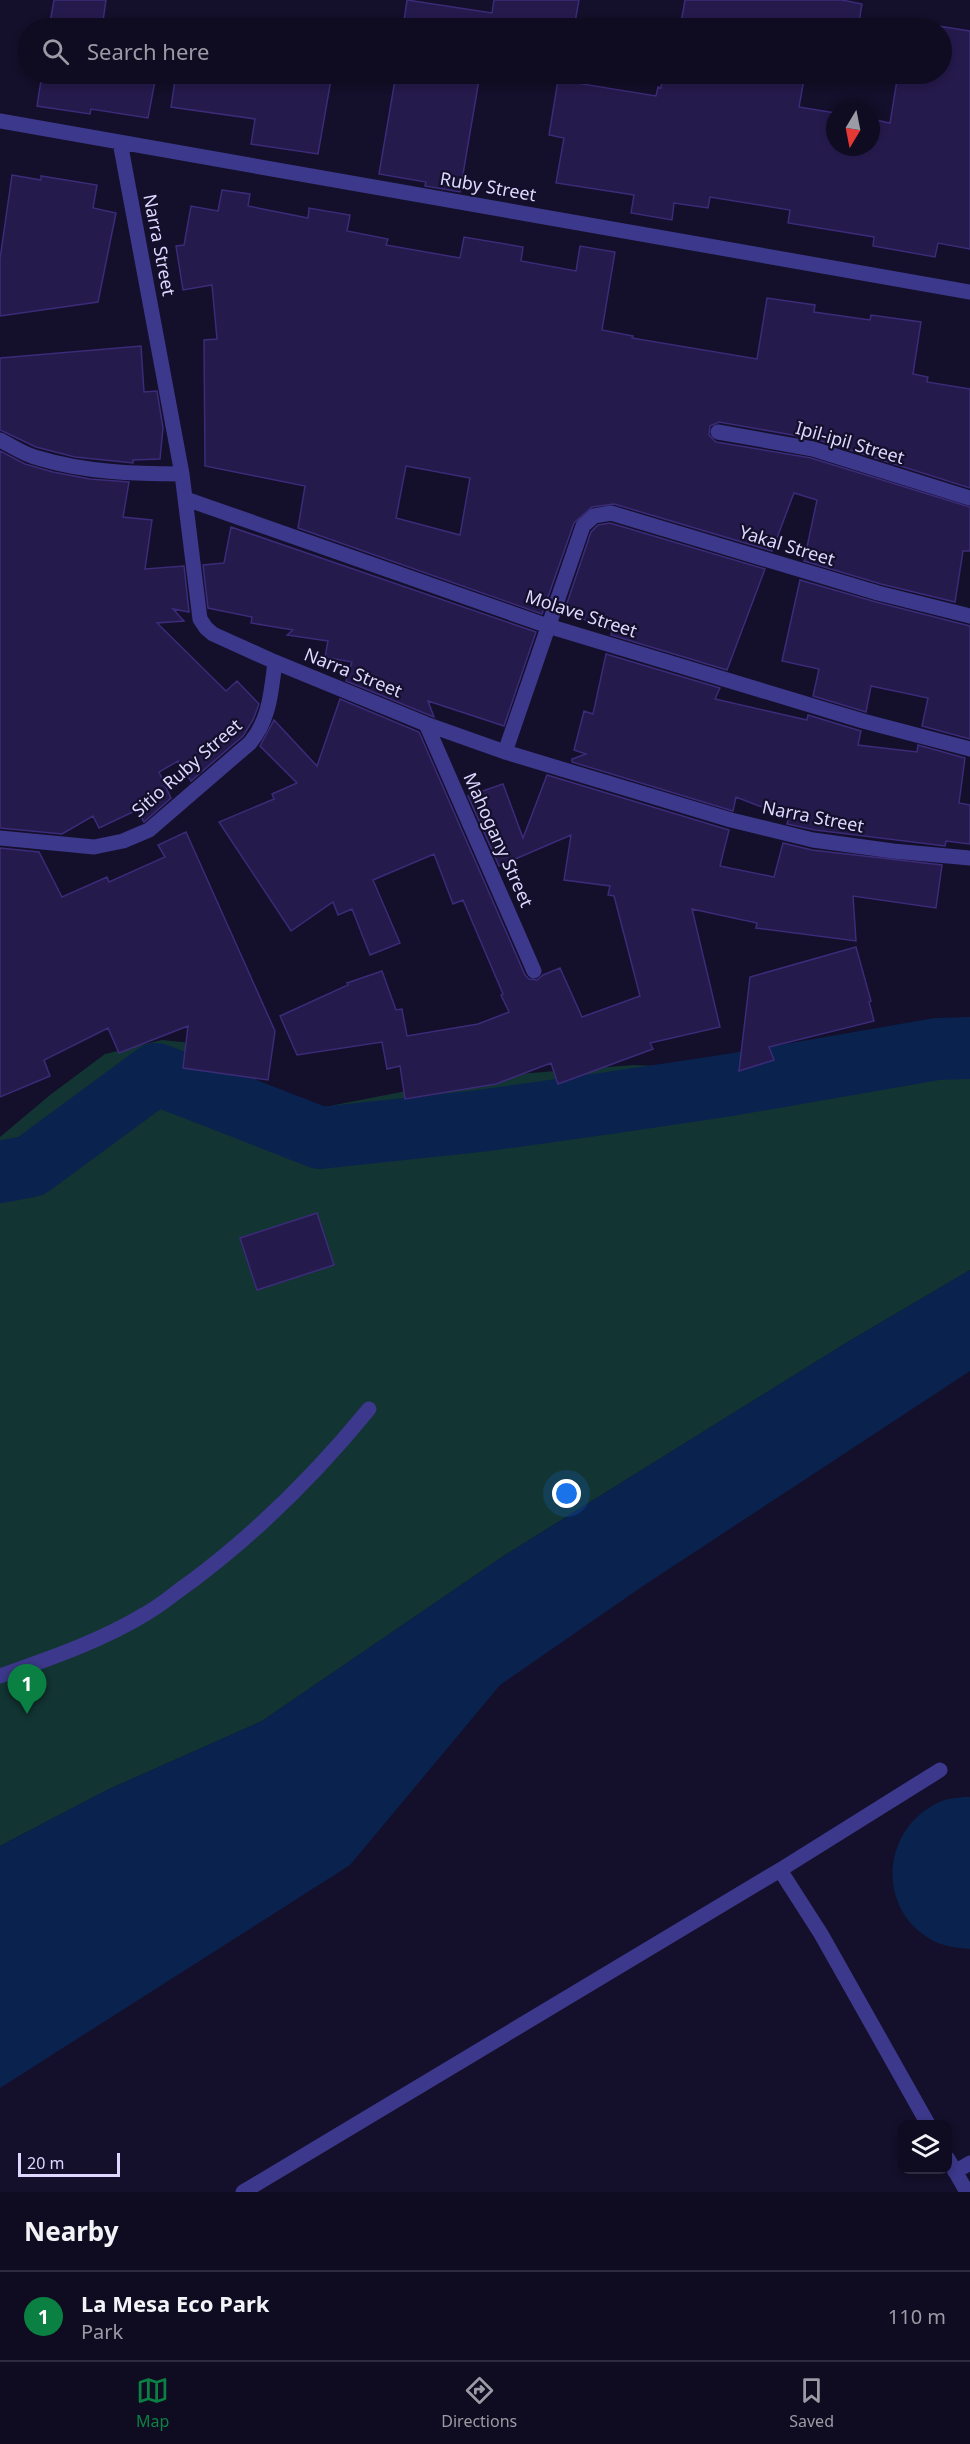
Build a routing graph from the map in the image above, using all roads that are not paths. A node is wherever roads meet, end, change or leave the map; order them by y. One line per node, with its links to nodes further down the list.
1 (0, 121): 2 (street, Ruby Street)
2 (120, 142): 3 (street, Ruby Street); 6 (street, Narra Street)
3 (970, 292)
4 (718, 432): 7 (street, Ipil-ipil Street)
5 (0, 440): 6 (street)
6 (182, 474): 8 (street, Narra Street)
7 (970, 498)
8 (186, 500): 10 (street, Molave Street); 11 (street, Narra Street)
9 (970, 616): 10 (street, Yakal Street)
10 (548, 626): 13 (street, Molave Street); 14 (street)
11 (275, 662): 12 (street, Narra Street); 15 (street, Sitio Ruby Street)
12 (426, 724): 14 (street, Narra Street); 17 (street, Mahogany Street)
13 (970, 749)
14 (505, 752): 16 (street, Narra Street)
15 (0, 838)
16 (970, 858)
17 (534, 971)
18 (369, 1409): 19 (street)
19 (0, 1676)
20 (940, 1770): 21 (street)
21 (780, 1870): 22 (street); 26 (street)
22 (926, 2120)
23 (970, 2163): 24 (street)
24 (952, 2165)
25 (952, 2167): 27 (street)
26 (243, 2192)
27 (967, 2192)

